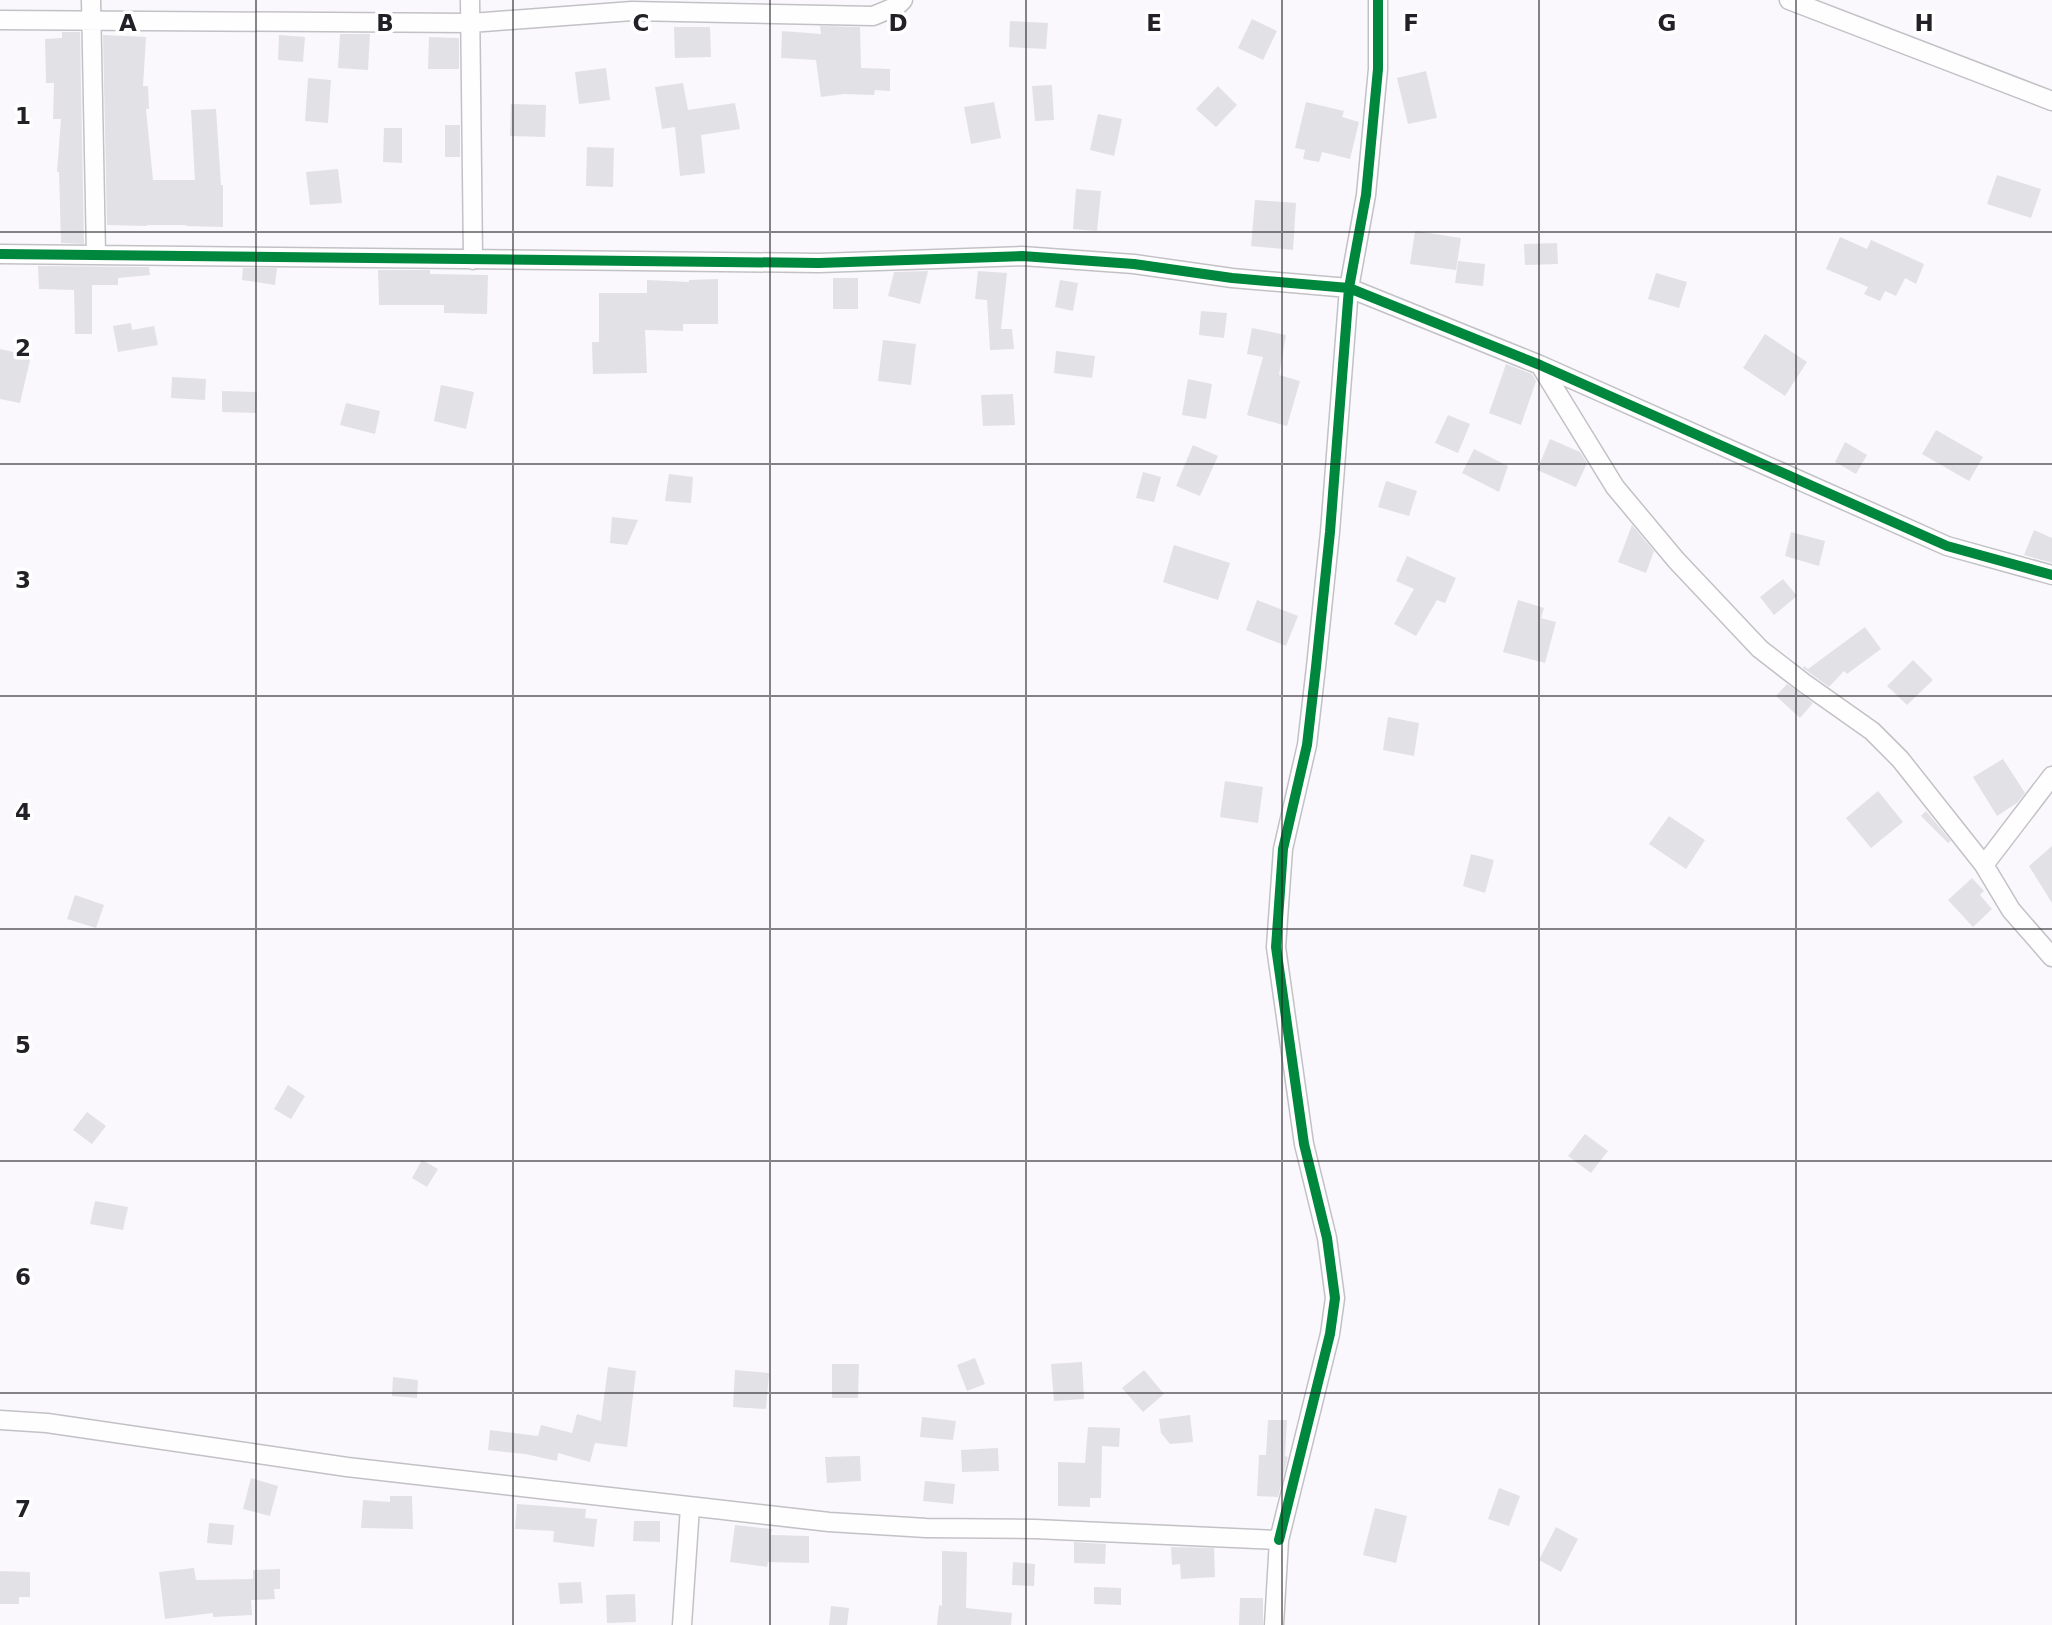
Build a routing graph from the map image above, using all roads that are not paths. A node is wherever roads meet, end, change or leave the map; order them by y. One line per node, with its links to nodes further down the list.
1 (92, 0): 7 (street)
2 (470, 0): 8 (street)
3 (903, 0): 8 (street)
4 (1378, 0): 13 (street)
5 (1789, 0): 9 (street)
6 (0, 20): 7 (street)
7 (92, 22): 8 (street); 11 (street)
8 (471, 23): 12 (street)
9 (2052, 101)
10 (0, 254): 11 (street)
11 (96, 254): 12 (street)
12 (473, 260): 13 (street)
13 (1349, 288): 14 (street); 21 (street)
14 (1540, 365): 15 (street); 17 (street)
15 (2052, 575)
16 (2052, 776): 17 (street)
17 (1984, 865): 18 (street)
18 (2052, 957)
19 (0, 1420): 20 (street)
20 (690, 1507): 21 (street); 22 (street)
21 (1279, 1539): 23 (street)
22 (682, 1625)
23 (1274, 1625)

